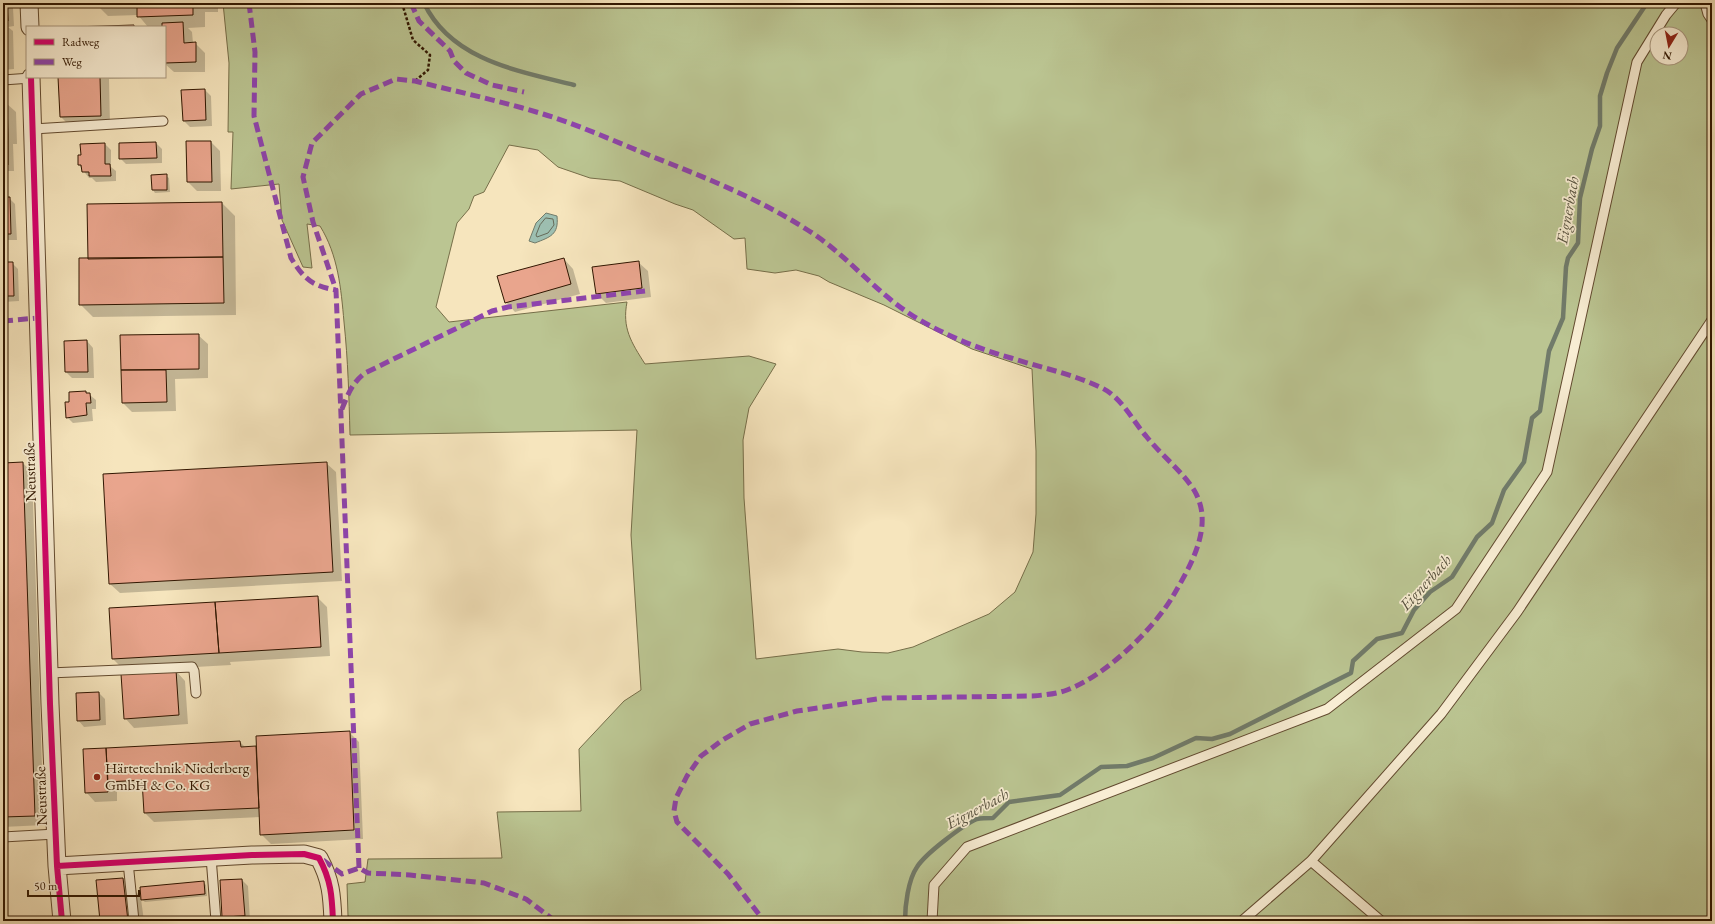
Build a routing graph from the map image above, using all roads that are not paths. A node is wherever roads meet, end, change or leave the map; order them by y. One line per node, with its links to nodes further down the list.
1 (29, 3): 5 (street)
2 (1676, 3): 24 (lane)
3 (1706, 3): 4 (lane)
4 (1712, 20)
5 (30, 26)
6 (26, 78): 8 (lane)
7 (31, 78): 10 (street, Neustraße)
8 (3, 80)
9 (163, 121): 10 (lane)
10 (33, 129): 12 (street, Neustraße)
11 (1712, 320): 17 (lane)
12 (49, 673): 13 (lane); 14 (street, Neustraße)
13 (196, 693)
14 (56, 834): 15 (lane); 19 (street, Neustraße)
15 (3, 838)
16 (211, 857): 18 (street); 22 (lane); 23 (street)
17 (1311, 861): 25 (lane); 26 (lane)
18 (128, 862): 19 (street); 21 (lane)
19 (57, 866): 20 (street, Neustraße)
20 (62, 921)
21 (134, 921)
22 (216, 921)
23 (333, 921)
24 (932, 921)
25 (1242, 921)
26 (1381, 921)

